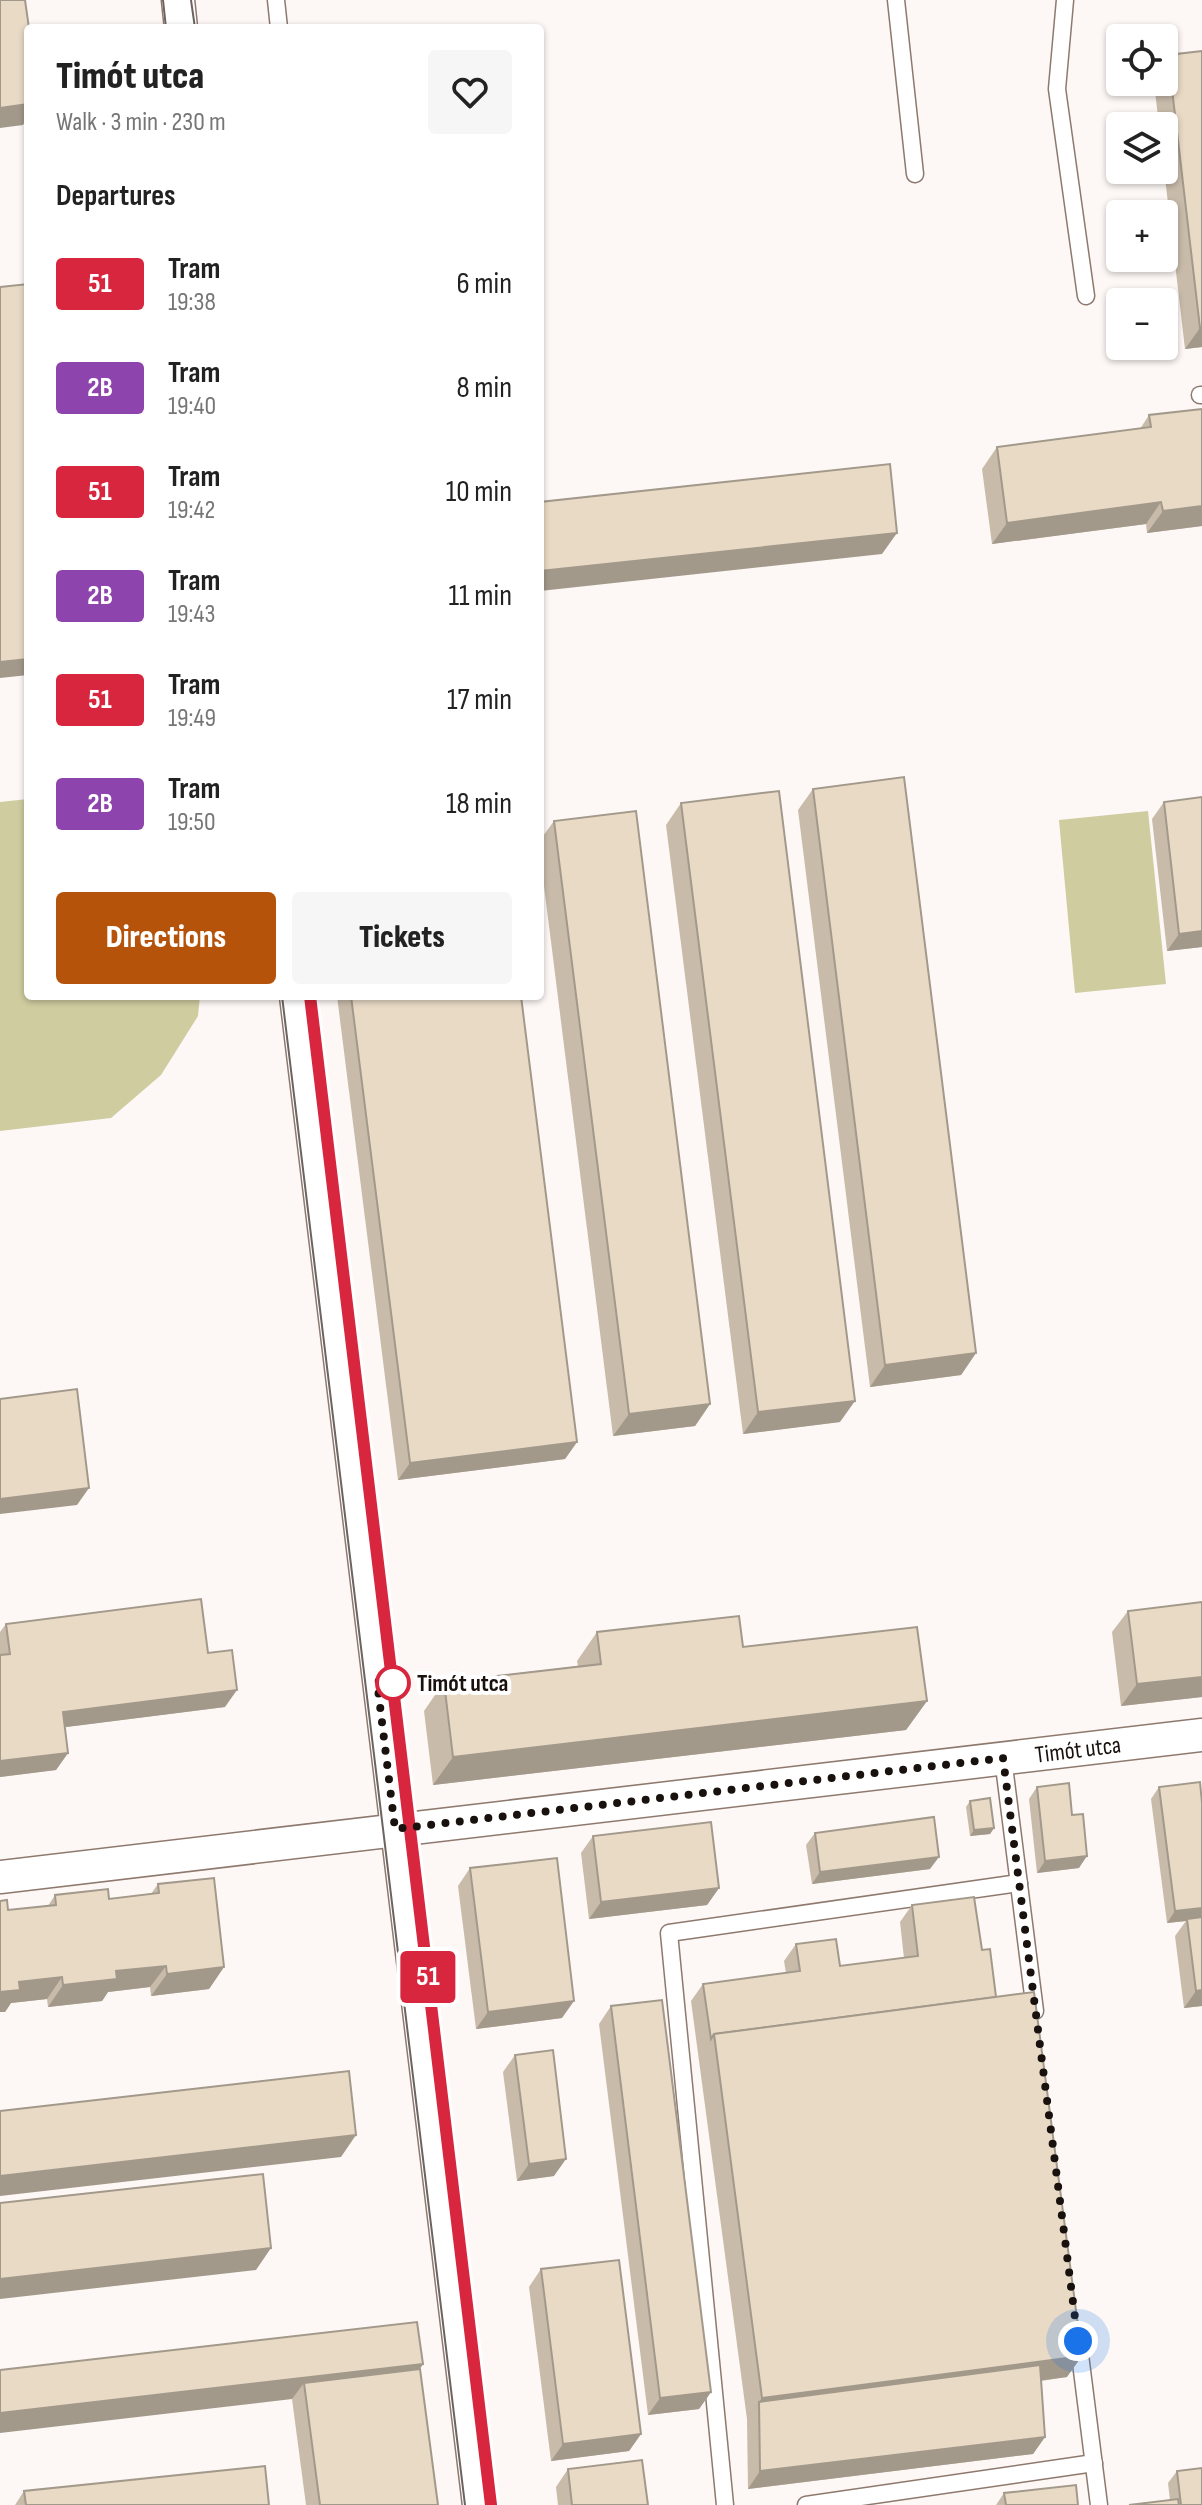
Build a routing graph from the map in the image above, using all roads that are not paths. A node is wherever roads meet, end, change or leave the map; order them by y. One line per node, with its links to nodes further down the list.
1 (178, 0): 5 (street)
2 (276, 0): 6 (lane)
3 (896, 0): 7 (lane)
4 (1065, 0): 8 (lane)
5 (181, 24)
6 (279, 24)
7 (915, 174)
8 (1086, 296)
9 (296, 1000): 12 (street)
10 (1202, 1735): 11 (street, Timót utca)
11 (1003, 1758): 12 (street, Timót utca); 14 (lane)
12 (395, 1829): 13 (street, Timót utca); 18 (street)
13 (0, 1877)
14 (1019, 1883): 15 (lane); 19 (lane)
15 (1037, 2024)
16 (1075, 2322): 17 (lane)
17 (1094, 2463): 20 (lane); 21 (lane)
18 (479, 2505)
19 (725, 2505)
20 (806, 2505)
21 (1099, 2505)

